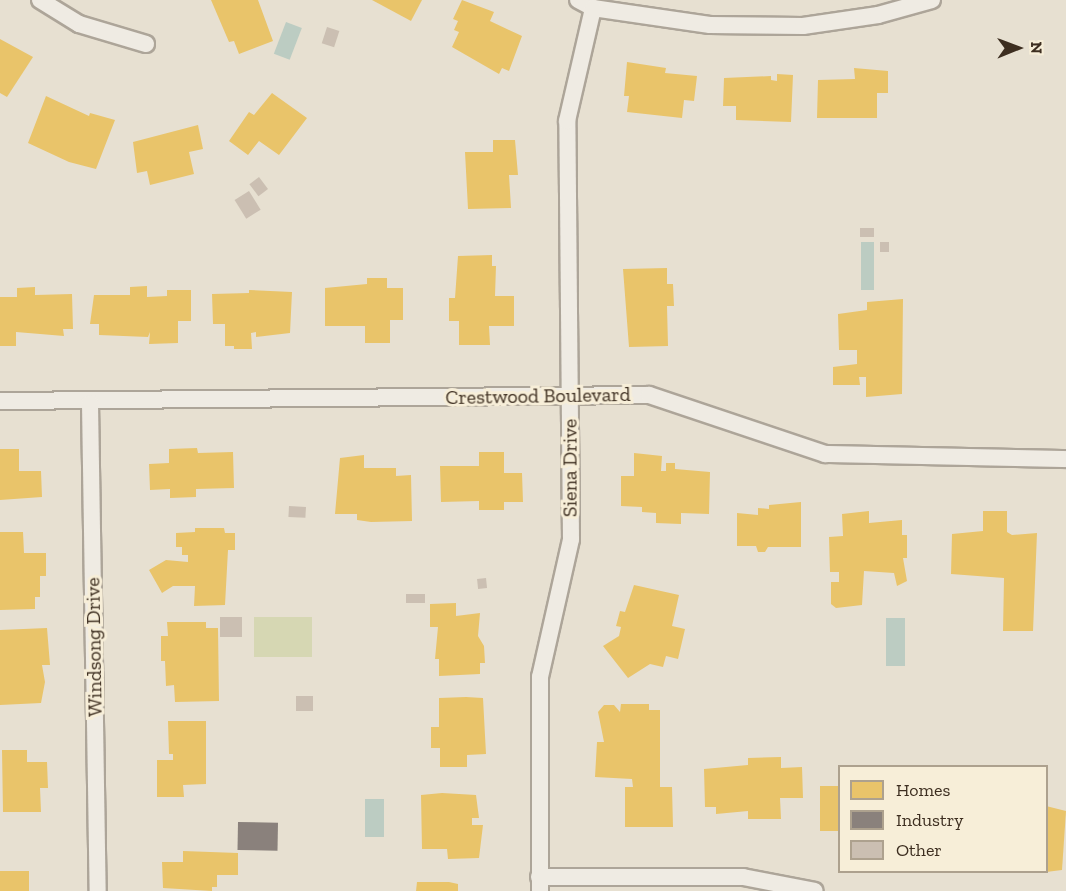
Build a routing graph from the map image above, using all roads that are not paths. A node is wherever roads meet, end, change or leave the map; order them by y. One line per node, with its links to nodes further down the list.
1 (40, 0): 4 (street)
2 (932, 0): 3 (street)
3 (585, 4): 5 (street, Siena Drive)
4 (146, 44)
5 (570, 395): 7 (street, Crestwood Boulevard); 8 (street, Crestwood Boulevard); 9 (street, Siena Drive)
6 (0, 401): 7 (street, Crestwood Boulevard)
7 (90, 403): 10 (street, Windsong Drive)
8 (1066, 459)
9 (540, 884): 11 (street)
10 (98, 891)
11 (815, 891)

